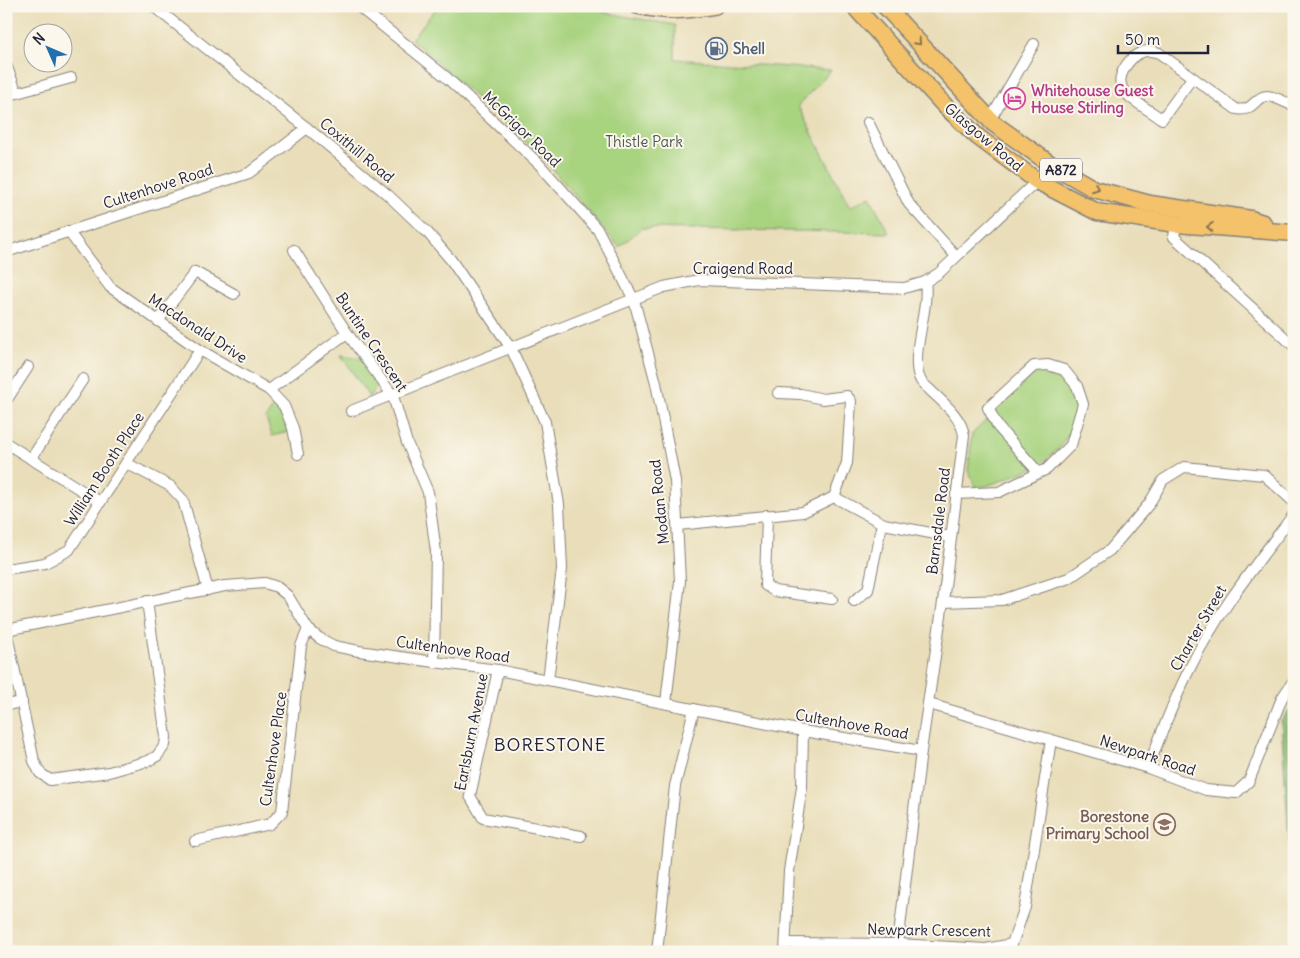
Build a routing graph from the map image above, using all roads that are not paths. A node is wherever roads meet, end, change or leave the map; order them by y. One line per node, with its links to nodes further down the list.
1 (153, 6): 15 (street, Coxithill Road)
2 (358, 6): 27 (street, McGrigor Road)
3 (637, 6): 4 (main road)
4 (715, 6)
5 (854, 6): 17 (main road, Glasgow Road / A872)
6 (885, 6): 13 (main road, Glasgow Road / A872, one-way to 13)
7 (1034, 44): 13 (street)
8 (6, 66): 11 (street)
9 (71, 78): 11 (street)
10 (1192, 78): 10 (street); 12 (street)
11 (11, 94)
12 (1294, 106)
13 (990, 120): 16 (main road, Glasgow Road / A872)
14 (868, 122): 24 (street)
15 (307, 128): 20 (street, Cultenhove Road); 31 (street, Coxithill Road)
16 (1049, 163): 17 (street); 18 (main road, Glasgow Road / A872, one-way to 18)
17 (1037, 182): 19 (main road, Glasgow Road / A872); 24 (street)
18 (1150, 204): 19 (street); 21 (main road, Glasgow Road / A872)
19 (1176, 224): 21 (main road, Glasgow Road / A872, one-way to 19); 30 (street)
20 (68, 231): 23 (street, Cultenhove Road); 28 (street, Macdonald Drive)
21 (1294, 233)
22 (294, 250): 29 (street, Buntine Crescent)
23 (6, 252)
24 (956, 256): 25 (street)
25 (925, 282): 27 (street, Craigend Road); 45 (street, Barnsdale Road)
26 (234, 294): 28 (street)
27 (634, 300): 31 (street, Craigend Road); 52 (street, Modan Road)
28 (158, 321): 32 (street, Macdonald Drive)
29 (347, 333): 35 (street); 37 (street, Buntine Crescent)
30 (1294, 346)
31 (511, 348): 37 (street, Craigend Road); 64 (street, Coxithill Road)
32 (200, 350): 35 (street, Macdonald Drive); 43 (street, William Booth Place)
33 (28, 367): 38 (street)
34 (83, 378): 42 (street)
35 (269, 390): 41 (street, Macdonald Drive)
36 (778, 392): 46 (street)
37 (393, 396): 39 (street, Craigend Road); 62 (street, Buntine Crescent)
38 (6, 401)
39 (351, 411)
40 (6, 443): 42 (street)
41 (298, 454)
42 (31, 459): 47 (street)
43 (126, 463): 47 (street, William Booth Place); 55 (street)
44 (1039, 473): 44 (street); 45 (street)
45 (956, 494): 53 (street, Barnsdale Road)
46 (834, 497): 50 (street); 51 (street)
47 (100, 502): 54 (street, William Booth Place)
48 (1294, 502): 59 (street)
49 (1294, 514): 74 (street, Charter Street)
50 (767, 515): 52 (street); 56 (street)
51 (882, 523): 53 (street); 58 (street)
52 (678, 525): 67 (street, Modan Road)
53 (951, 537): 59 (street, Barnsdale Road)
54 (6, 569)
55 (208, 590): 57 (street, Cultenhove Road); 60 (street, Cultenhove Road)
56 (832, 599)
57 (147, 601): 61 (street, Cultenhove Road); 66 (street)
58 (854, 601)
59 (943, 602): 68 (street, Barnsdale Road)
60 (308, 629): 62 (street, Cultenhove Road); 76 (street, Cultenhove Place)
61 (6, 630): 66 (street)
62 (434, 662): 63 (street, Cultenhove Road)
63 (498, 670): 64 (street, Cultenhove Road); 75 (street, Earlsburn Avenue)
64 (548, 680): 67 (street, Cultenhove Road)
65 (1294, 680): 74 (street, Newpark Road)
66 (22, 702): 69 (street)
67 (666, 703): 70 (street, Cultenhove Road)
68 (929, 704): 72 (street, Newpark Road); 73 (street, Barnsdale Road)
69 (6, 705)
70 (694, 709): 71 (street, Cultenhove Road); 79 (street)
71 (803, 731): 73 (street, Cultenhove Road); 77 (street)
72 (1051, 740): 74 (street, Newpark Road); 78 (street, Newpark Crescent)
73 (921, 751): 78 (street, Barnsdale Road)
74 (1148, 768)
75 (581, 836)
76 (195, 841)
77 (786, 947): 78 (street, Newpark Crescent)
78 (898, 948)
79 (657, 952)

